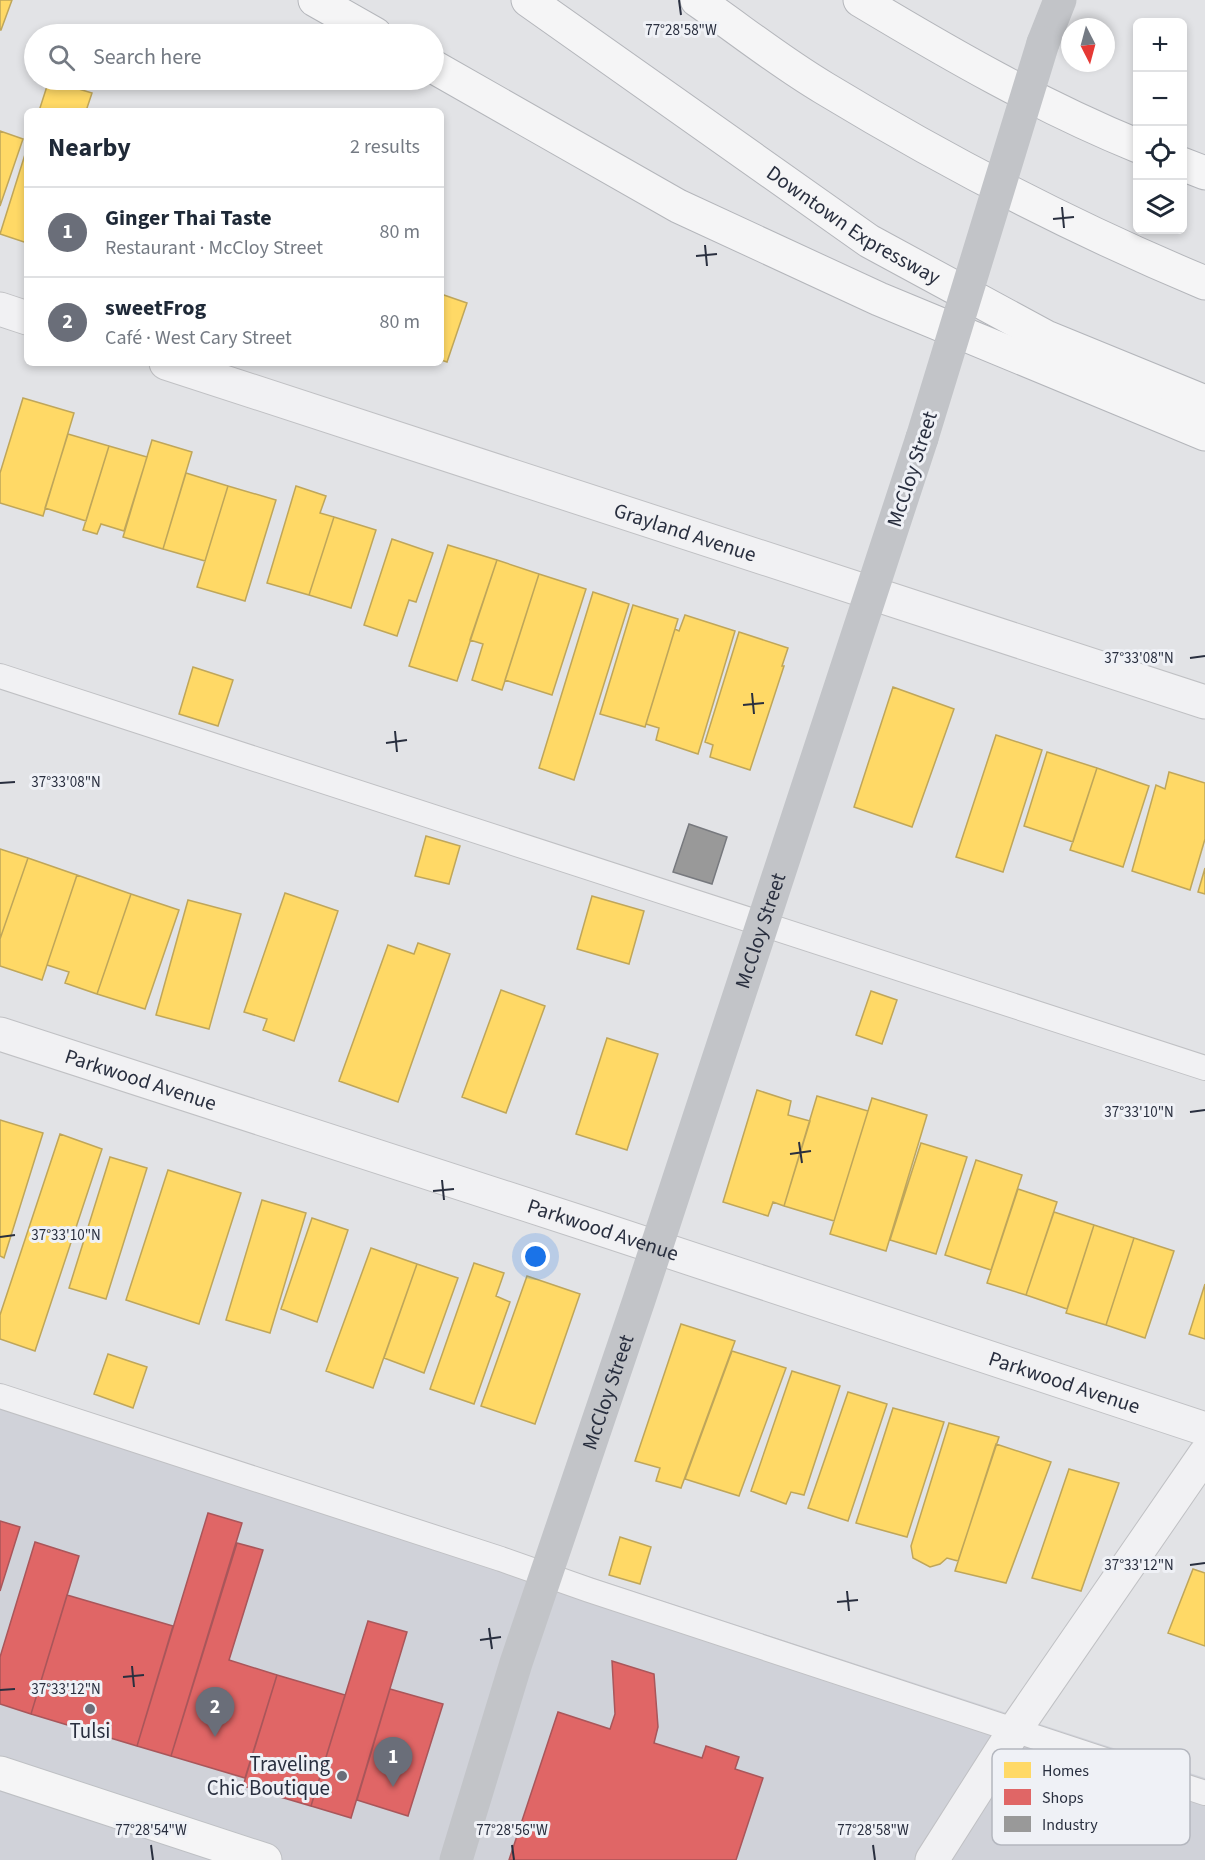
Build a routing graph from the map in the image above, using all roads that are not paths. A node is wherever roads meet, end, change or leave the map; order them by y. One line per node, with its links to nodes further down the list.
1 (315, 0): 6 (main road)
2 (528, 0): 15 (main road, Downtown Expressway)
3 (697, 0): 11 (main road)
4 (860, 0): 8 (main road)
5 (1060, 0): 17 (street, McCloy Street, bridge)
6 (357, 24)
7 (444, 73): 16 (main road)
8 (1133, 144)
9 (1187, 166): 10 (main road)
10 (1205, 173)
11 (1205, 283)
12 (0, 309): 13 (street)
13 (24, 317)
14 (175, 366): 17 (street, Grayland Avenue)
15 (1205, 402)
16 (1205, 434)
17 (871, 592): 19 (street, Grayland Avenue); 20 (street, McCloy Street)
18 (0, 676): 20 (lane)
19 (1205, 702)
20 (763, 923): 22 (lane); 23 (street, McCloy Street)
21 (0, 1034): 23 (street, Parkwood Avenue)
22 (1205, 1068)
23 (657, 1248): 25 (street, Parkwood Avenue); 27 (street, McCloy Street)
24 (0, 1396): 27 (lane)
25 (1205, 1429)
26 (1205, 1454): 28 (street)
27 (546, 1575): 28 (lane); 36 (street, McCloy Street)
28 (1014, 1731): 29 (street); 30 (lane)
29 (1003, 1749)
30 (1069, 1749)
31 (992, 1766): 37 (street)
32 (0, 1773): 35 (main road)
33 (1190, 1788): 34 (lane)
34 (1205, 1793)
35 (265, 1860)
36 (456, 1860)
37 (932, 1860)

